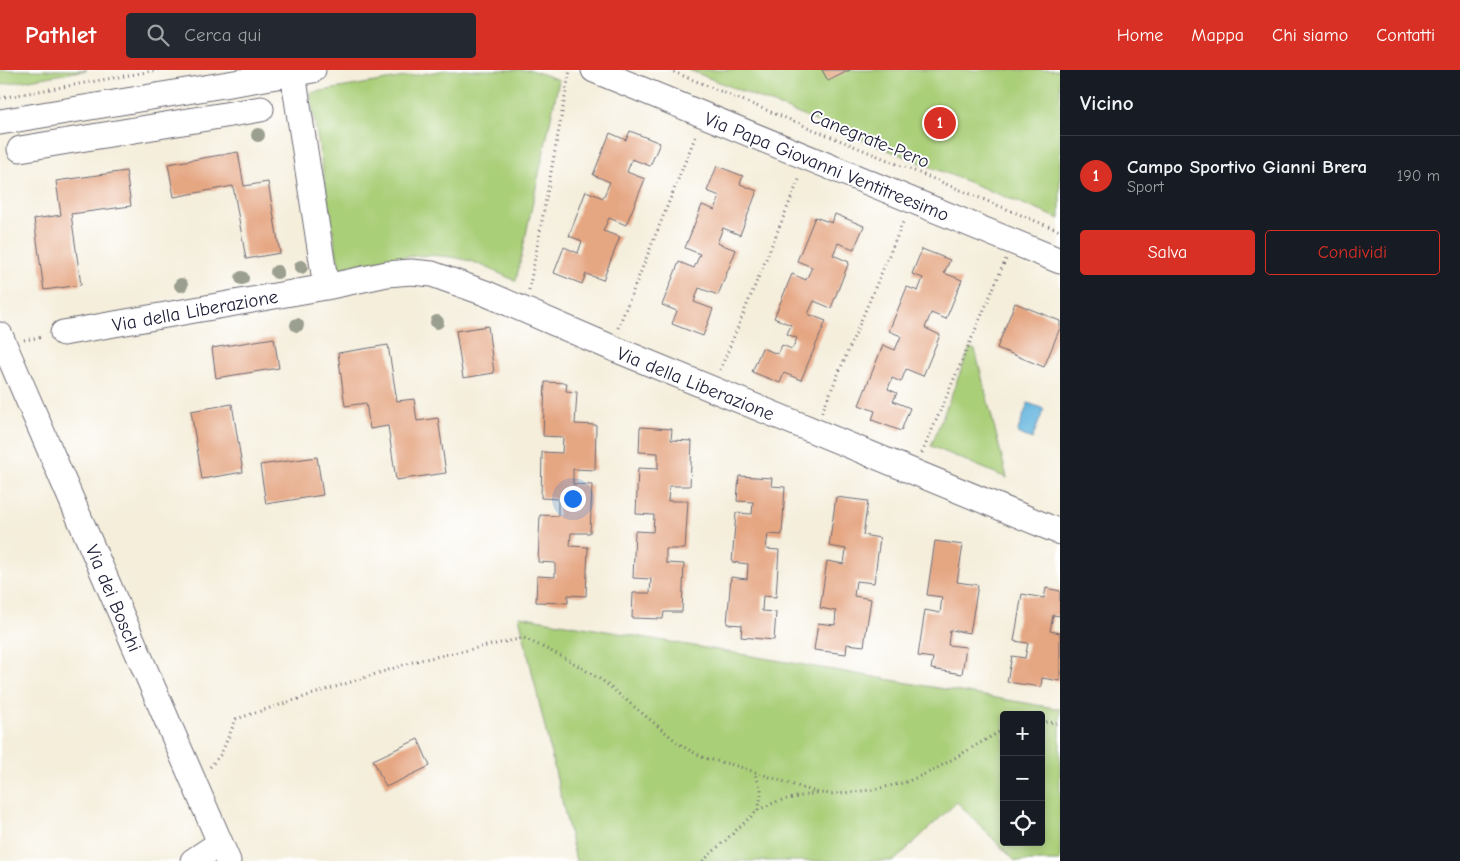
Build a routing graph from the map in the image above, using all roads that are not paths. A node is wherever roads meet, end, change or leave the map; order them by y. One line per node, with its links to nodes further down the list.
1 (594, 70): 8 (street, Via Papa Giovanni Ventitreesimo)
2 (303, 72): 3 (street); 9 (street)
3 (138, 99): 5 (street); 6 (street)
4 (261, 109): 6 (street)
5 (0, 122)
6 (142, 129): 7 (street)
7 (20, 149)
8 (1060, 261)
9 (326, 287): 10 (street, Via della Liberazione); 12 (street, Via della Liberazione)
10 (63, 334)
11 (10, 338): 13 (street, Via dei Boschi)
12 (1060, 532)
13 (224, 852): 14 (street)
14 (193, 861)

